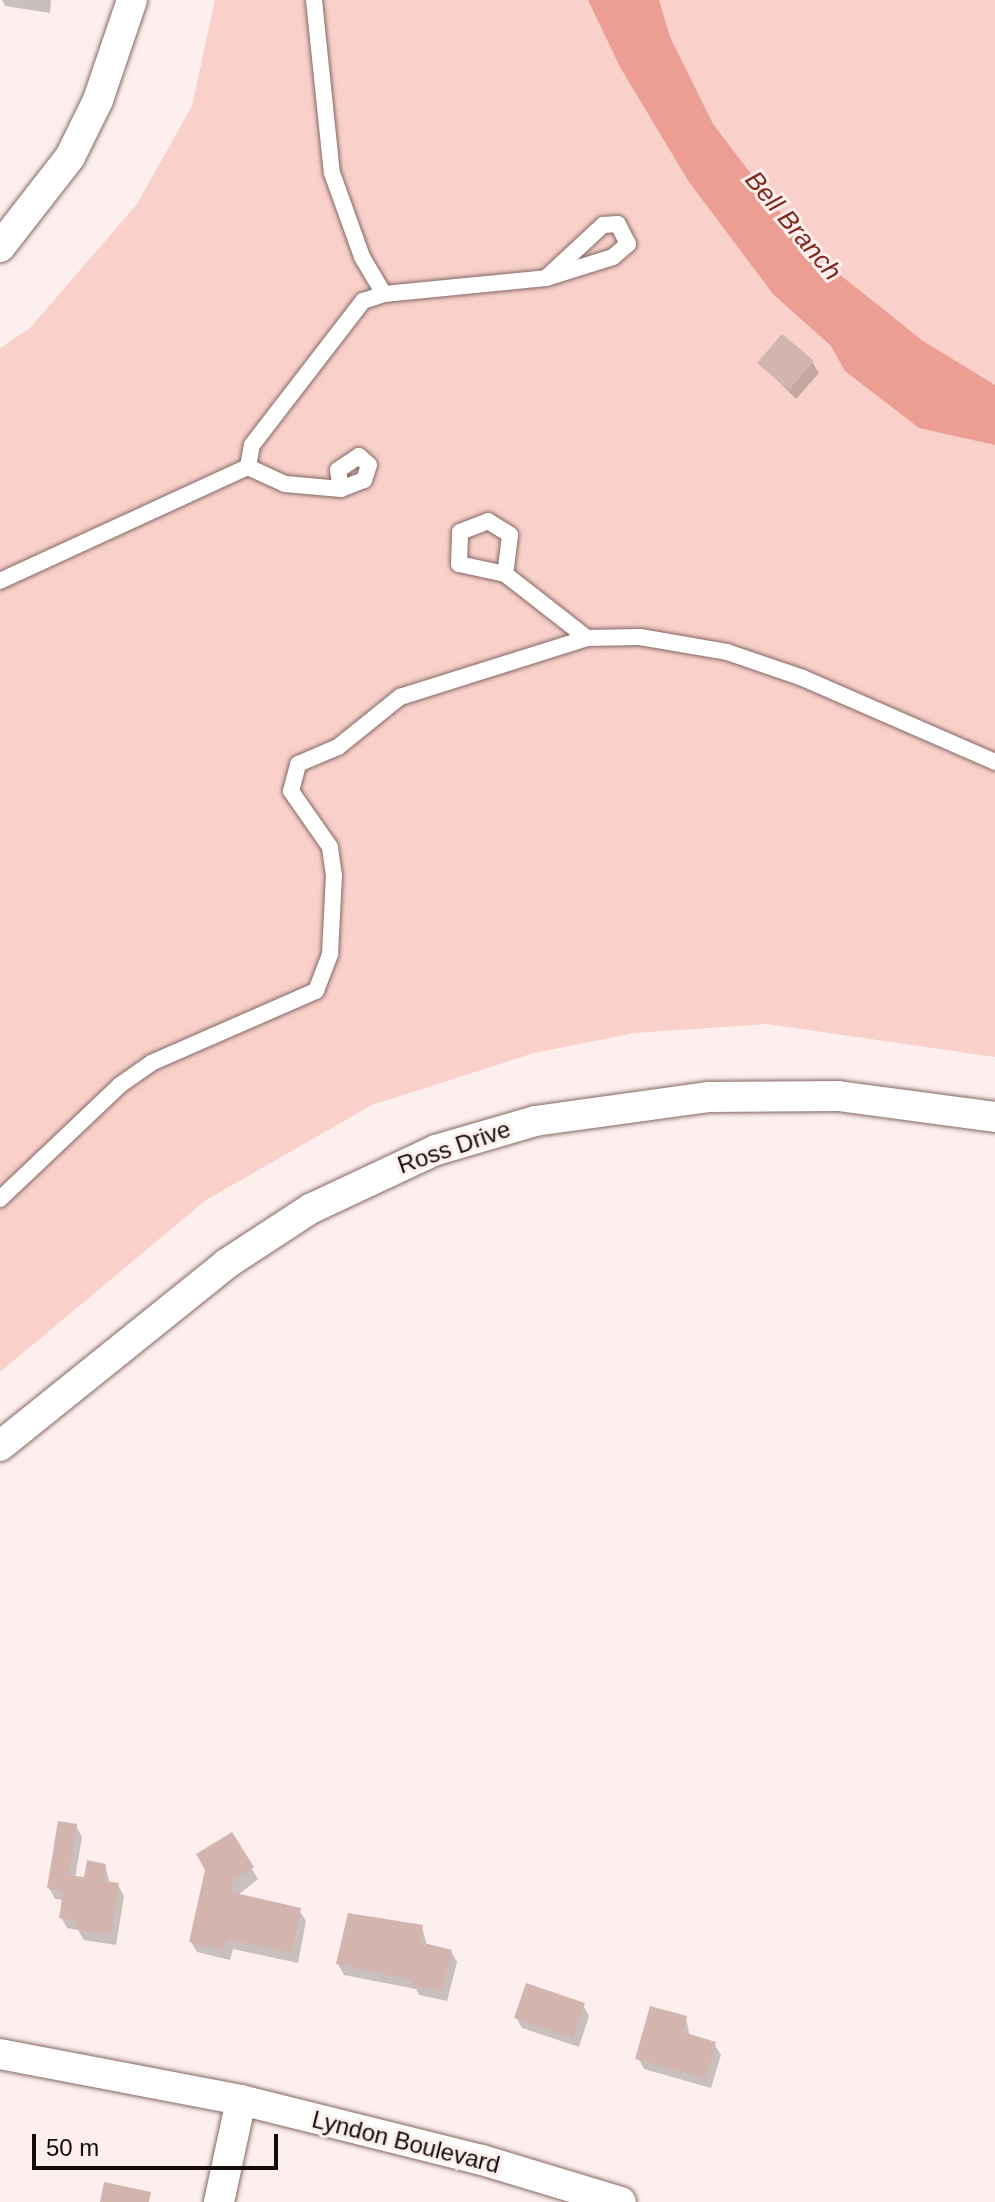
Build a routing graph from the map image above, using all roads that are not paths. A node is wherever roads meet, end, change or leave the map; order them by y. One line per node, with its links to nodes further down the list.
1 (132, 0): 3 (street)
2 (314, 0): 5 (lane)
3 (0, 247)
4 (546, 278): 4 (lane); 5 (lane)
5 (384, 294): 6 (lane)
6 (248, 467): 7 (lane); 9 (lane)
7 (341, 489)
8 (505, 574): 10 (lane)
9 (0, 581)
10 (587, 638): 11 (lane); 13 (lane)
11 (995, 762)
12 (995, 1117): 14 (street, Ross Drive)
13 (0, 1199)
14 (0, 1446)
15 (0, 2054): 16 (street, Lyndon Boulevard)
16 (241, 2100): 17 (street); 18 (street, Lyndon Boulevard)
17 (219, 2202)
18 (621, 2202)

